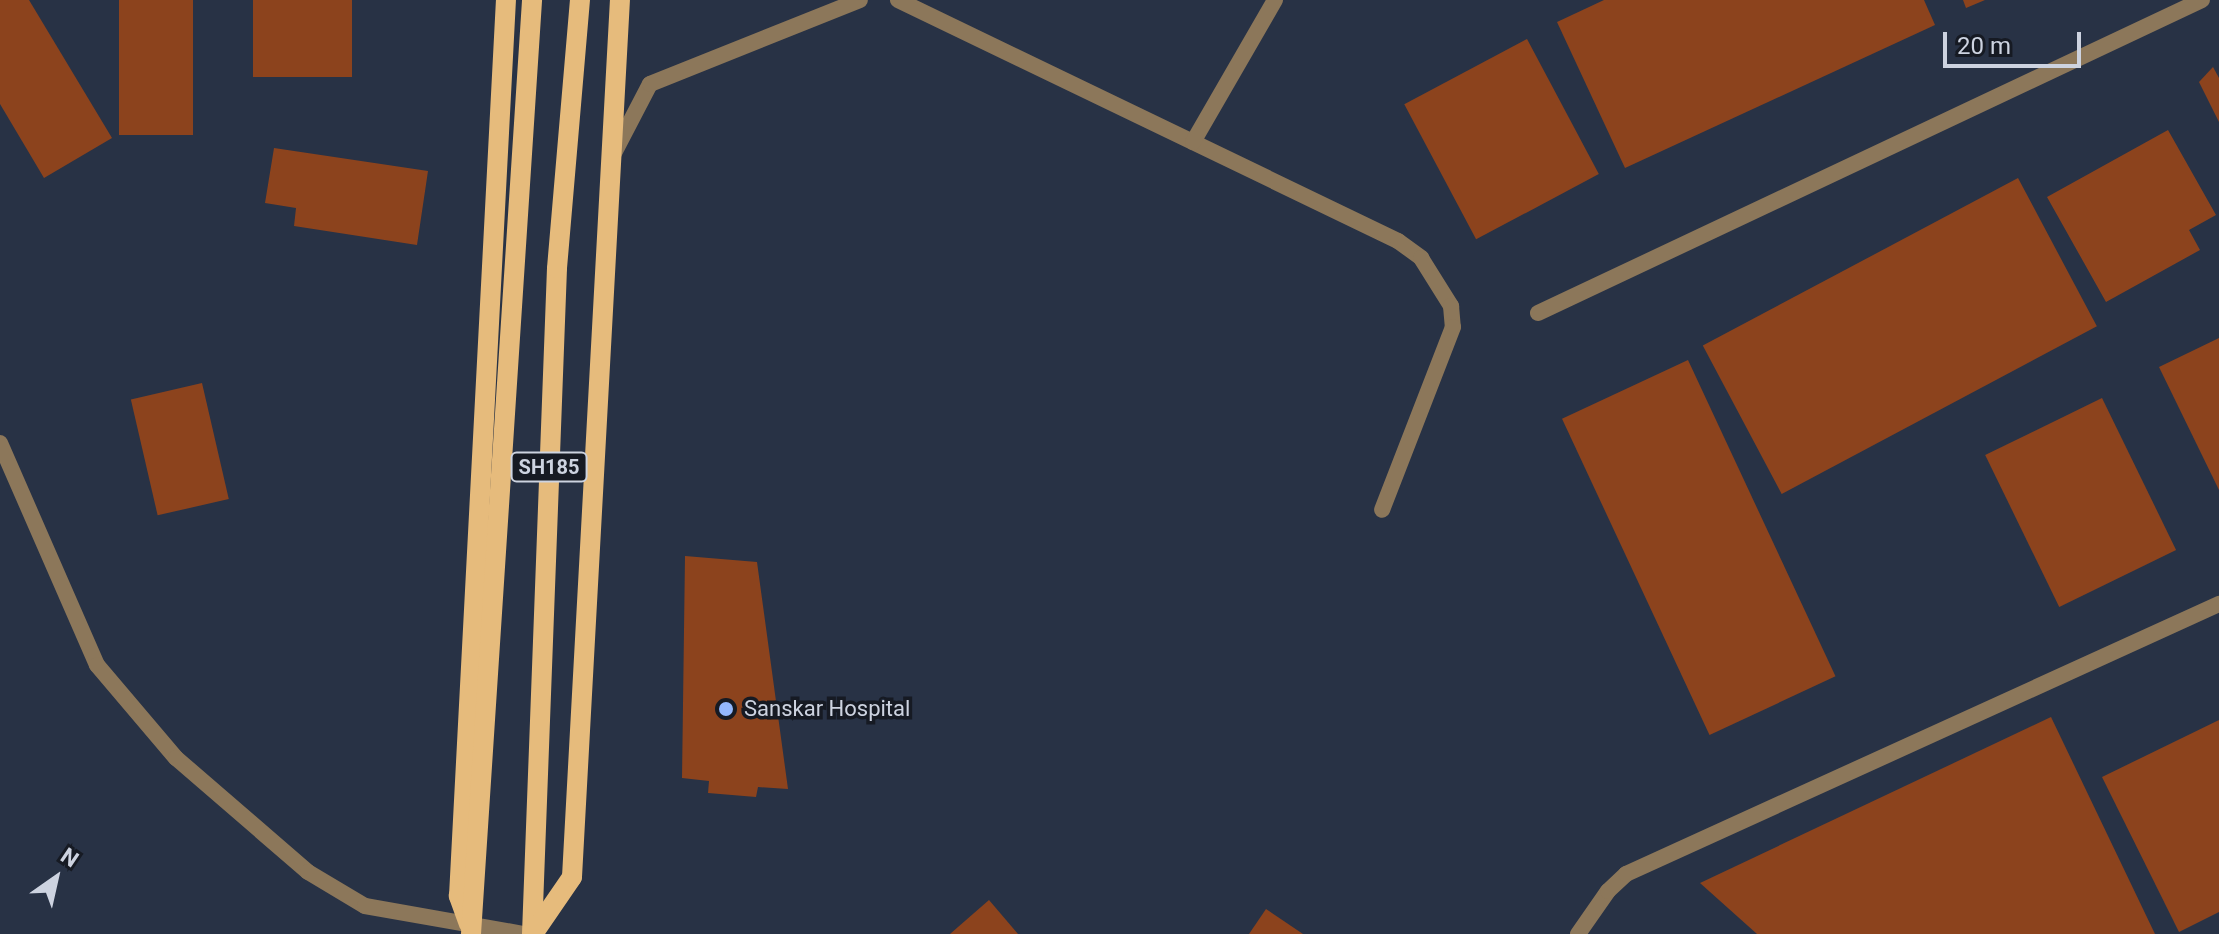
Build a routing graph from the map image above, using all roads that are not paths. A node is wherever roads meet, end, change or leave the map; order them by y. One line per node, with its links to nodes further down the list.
1 (506, 0): 15 (main road)
2 (532, 0): 15 (main road, SH185)
3 (580, 0): 17 (main road, SH185)
4 (620, 0): 10 (main road)
5 (860, 0): 10 (street)
6 (898, 0): 9 (street)
7 (1275, 0): 9 (street)
8 (2202, 0): 11 (street)
9 (1193, 142): 13 (street)
10 (610, 160): 17 (main road)
11 (1538, 313)
12 (0, 443): 15 (street)
13 (1382, 510)
14 (2219, 604): 18 (street)
15 (471, 931): 16 (street)
16 (523, 934)
17 (532, 934)
18 (1578, 934)

